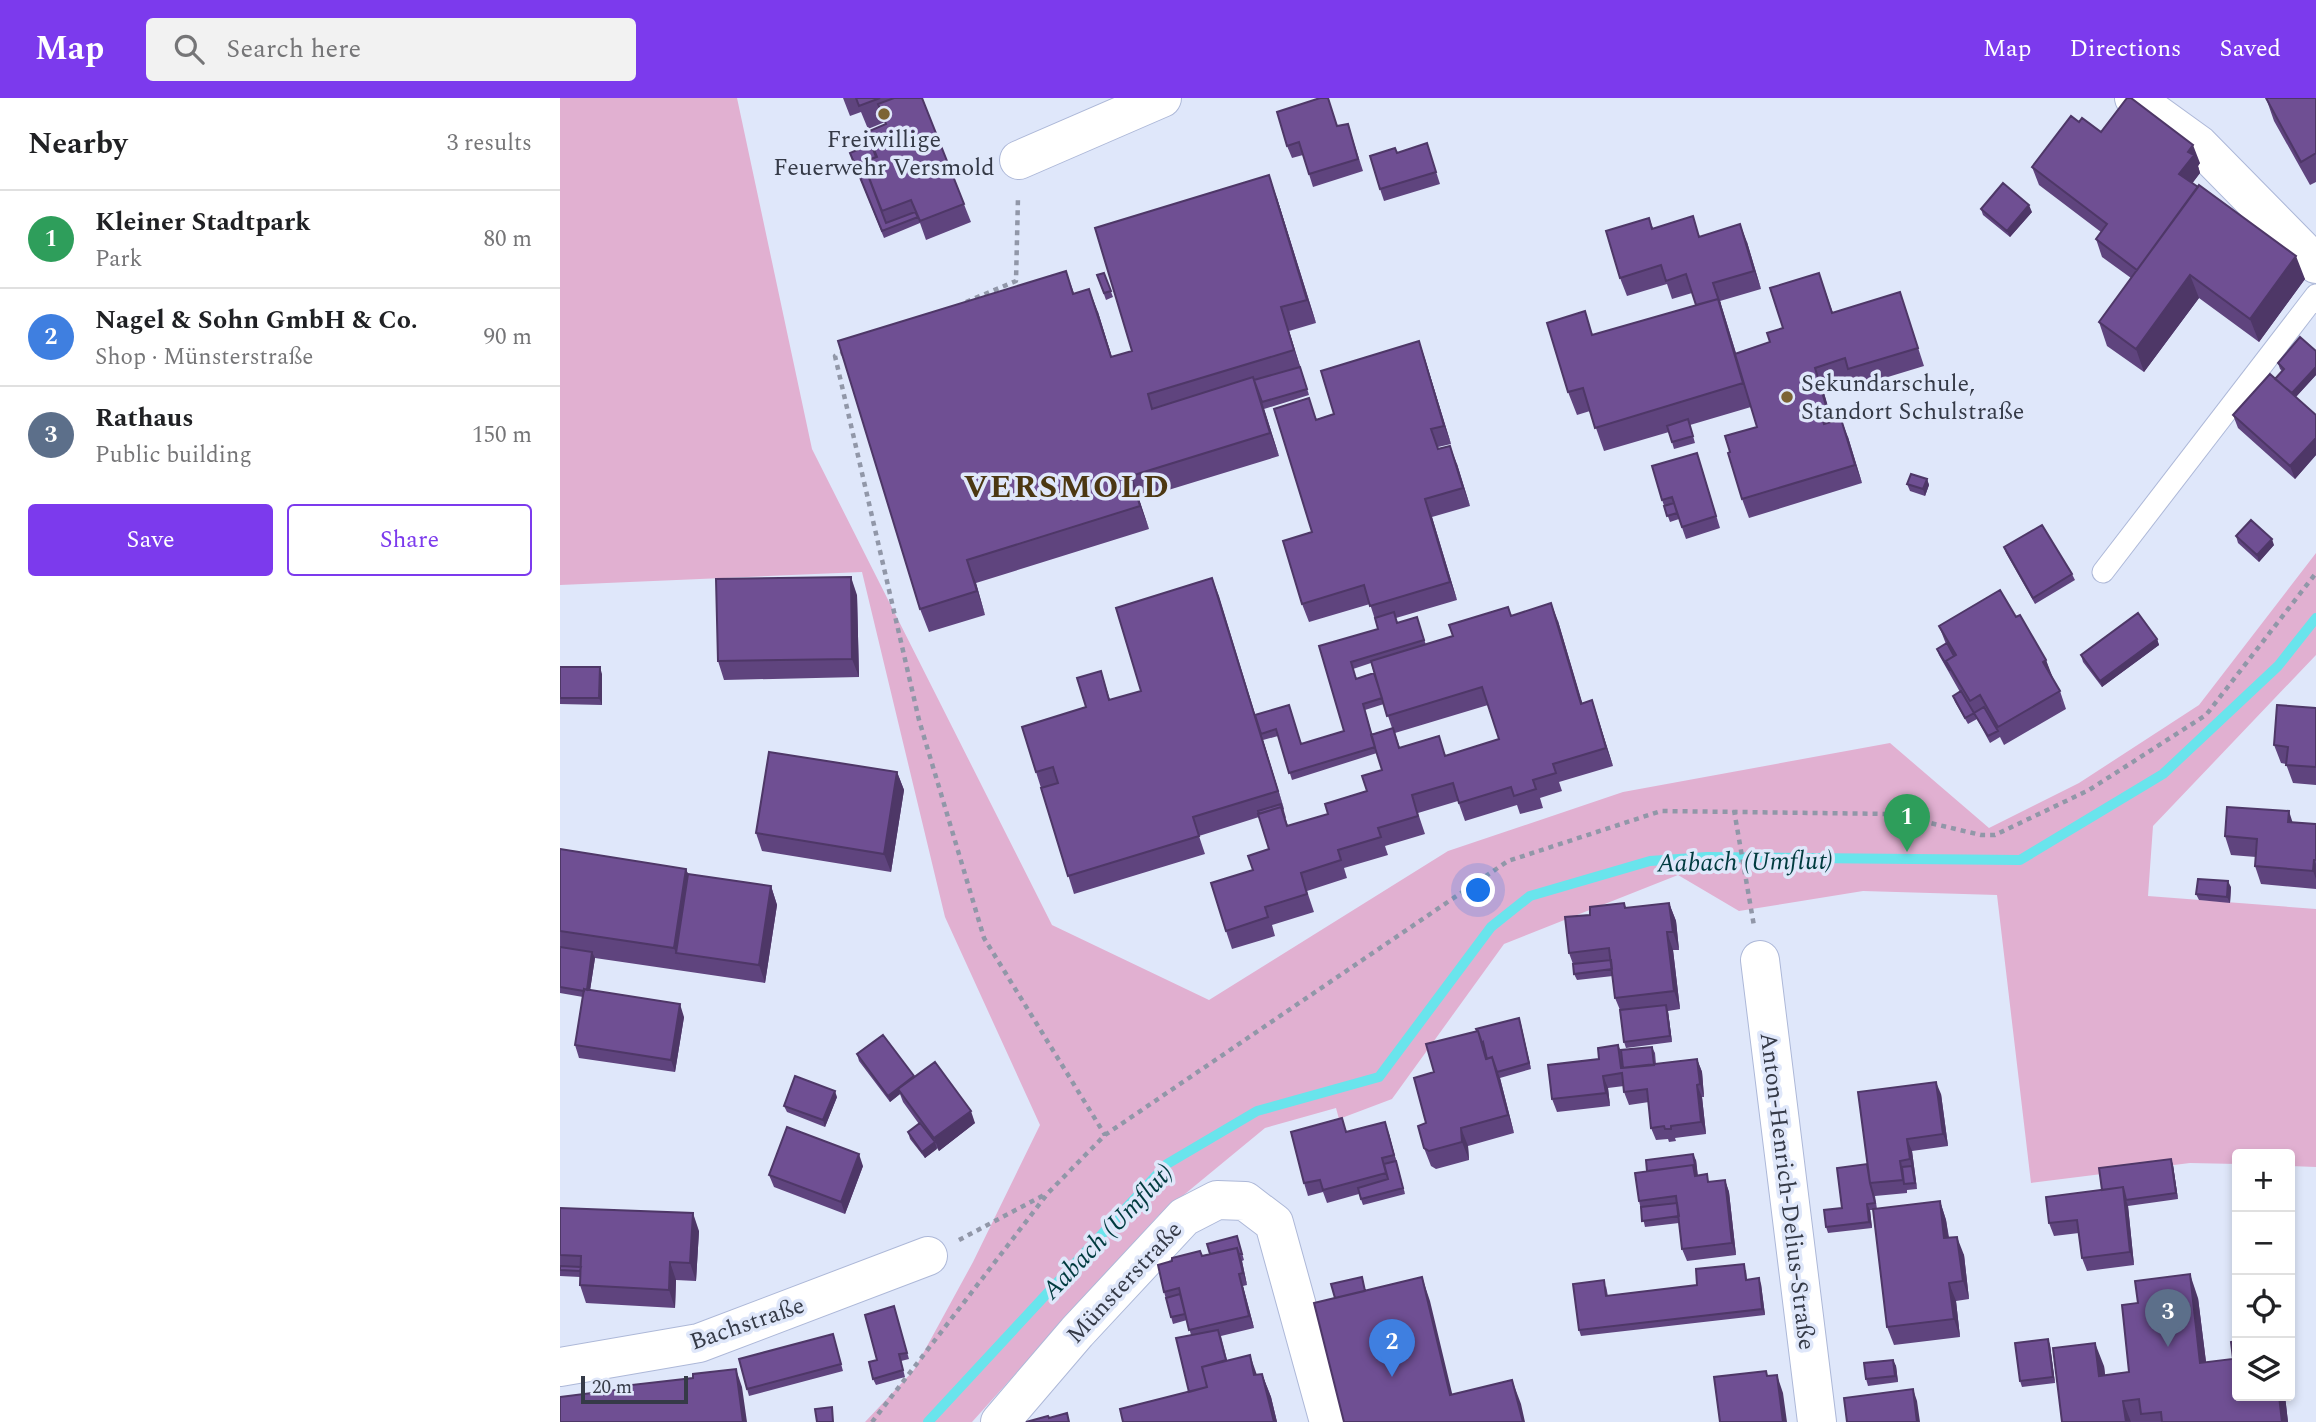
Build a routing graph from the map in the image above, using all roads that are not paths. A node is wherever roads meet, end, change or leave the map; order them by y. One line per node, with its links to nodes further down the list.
1 (1162, 98): 3 (street)
2 (2134, 98): 4 (street)
3 (1019, 160)
4 (2316, 264)
5 (2316, 295): 6 (lane)
6 (2103, 572)
7 (1760, 960): 12 (street, Anton-Henrich-Delius-Straße)
8 (928, 1256): 9 (street, Bachstraße)
9 (560, 1367)
10 (1000, 1422): 11 (street, Münsterstraße)
11 (1329, 1422)
12 (1817, 1422)

